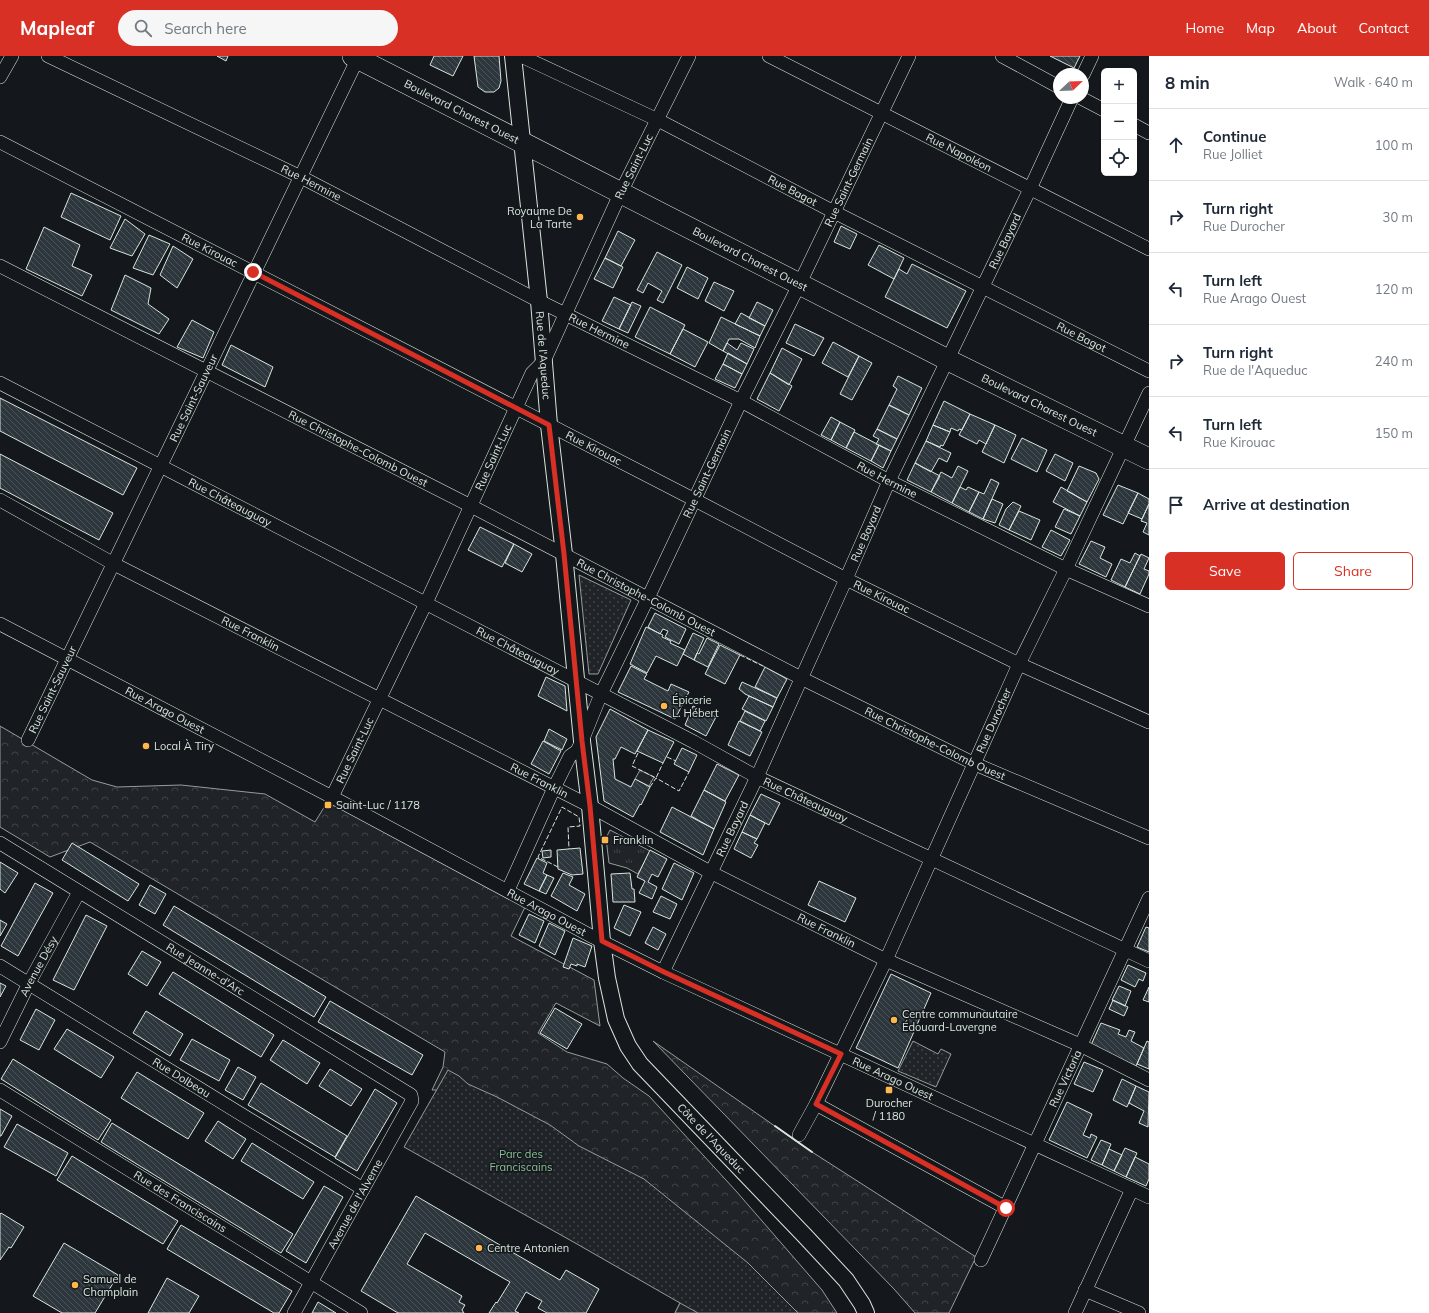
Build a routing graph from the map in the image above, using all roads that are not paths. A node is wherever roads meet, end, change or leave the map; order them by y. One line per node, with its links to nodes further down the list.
1 (12, 56): 12 (street)
2 (48, 56): 23 (street, Rue Hermine)
3 (513, 56): 22 (street, Rue de l'Aqueduc)
4 (521, 56): 18 (street, Rue Bagot)
5 (689, 56): 18 (street, Rue Saint-Luc)
6 (769, 56): 17 (street, Rue Napoléon)
7 (909, 56): 17 (street, Rue Saint-Germain)
8 (1002, 56): 13 (street)
9 (1092, 56): 11 (street)
10 (356, 57): 22 (main road, Boulevard Charest Ouest); 23 (street, Rue Saint-Sauveur)
11 (1086, 68)
12 (0, 77)
13 (1053, 84)
14 (1089, 102): 16 (street)
15 (1069, 104): 24 (street, Rue Bayard)
16 (1101, 108)
17 (882, 113): 24 (street, Rue Napoléon); 26 (street, Rue Saint-Germain)
18 (658, 120): 25 (street, Rue Saint-Luc); 26 (street, Rue Bagot)
19 (1137, 127): 20 (street)
20 (1149, 133)
21 (0, 142): 29 (street, Rue Kirouac)
22 (522, 142): 25 (main road, Boulevard Charest Ouest); 32 (street, Rue de l'Aqueduc)
23 (301, 177): 29 (street, Rue Saint-Sauveur); 32 (street, Rue Hermine)
24 (1030, 189): 27 (street, Rue Napoléon); 31 (street, Rue Bayard)
25 (622, 192): 30 (main road, Boulevard Charest Ouest); 33 (street, Rue Saint-Luc)
26 (834, 212): 30 (street, Rue Saint-Germain); 31 (street, Rue Bagot)
27 (1149, 248)
28 (0, 266): 36 (street, Rue Christophe-Colomb Ouest)
29 (253, 272): 36 (street, Rue Saint-Sauveur); 41 (street, Rue Kirouac)
30 (799, 284): 34 (main road, Boulevard Charest Ouest); 40 (street, Rue Saint-Germain)
31 (982, 287): 34 (street, Rue Bayard); 37 (street, Rue Bagot)
32 (539, 301): 33 (street, Rue Hermine); 35 (street, Rue de l'Aqueduc)
33 (565, 314): 35 (street, Rue Saint-Luc); 40 (street, Rue Hermine)
34 (948, 360): 43 (main road, Boulevard Charest Ouest); 46 (street, Rue Bayard)
35 (544, 361): 41 (street, Rue Saint-Luc); 42 (street, Rue de l'Aqueduc)
36 (206, 370): 45 (street, Rue Saint-Sauveur); 49 (street, Rue Christophe-Colomb Ouest)
37 (1149, 371)
38 (0, 383): 45 (street, Rue Châteauguay)
39 (1149, 393): 43 (street, Rue Durocher)
40 (741, 401): 46 (street, Rue Hermine); 48 (street, Rue Saint-Germain)
41 (517, 408): 42 (street, Rue Kirouac); 49 (street, Rue Saint-Luc)
42 (549, 425): 48 (street, Rue Kirouac); 50 (street, Rue de l'Aqueduc)
43 (1124, 447): 44 (main road, Boulevard Charest Ouest); 52 (street, Rue Durocher)
44 (1149, 459)
45 (160, 466): 51 (street, Rue Saint-Sauveur); 55 (street, Rue Châteauguay)
46 (889, 481): 52 (street, Rue Hermine); 53 (street, Rue Bayard)
47 (0, 500): 51 (street, Rue Franklin)
48 (695, 500): 53 (street, Rue Kirouac); 54 (street, Rue Saint-Germain)
49 (470, 506): 50 (street, Rue Christophe-Colomb Ouest); 55 (street, Rue Saint-Luc)
50 (564, 554): 54 (street, Rue Christophe-Colomb Ouest); 61 (street, Rue de l'Aqueduc)
51 (114, 564): 58 (street, Rue Saint-Sauveur); 63 (street, Rue Franklin)
52 (1066, 569): 56 (street, Rue Hermine); 59 (street, Rue Durocher)
53 (846, 580): 59 (street, Rue Kirouac); 60 (street, Rue Bayard)
54 (648, 598): 60 (street, Rue Christophe-Colomb Ouest); 62 (street, Rue Saint-Germain)
55 (426, 603): 61 (street, Rue Châteauguay); 63 (street, Rue Saint-Luc)
56 (1149, 606)
57 (0, 624): 58 (street, Rue Arago Ouest)
58 (67, 659): 65 (street, Rue Saint-Sauveur); 70 (street, Rue Arago Ouest)
59 (1018, 664): 64 (street, Rue Kirouac); 67 (street, Rue Durocher)
60 (801, 678): 67 (street, Rue Christophe-Colomb Ouest); 68 (street, Rue Bayard)
61 (576, 681): 62 (street, Rue Châteauguay); 66 (street, Rue de l'Aqueduc)
62 (601, 694): 66 (street, Rue Saint-Germain); 68 (street, Rue Châteauguay)
63 (379, 700): 69 (street, Rue Franklin); 70 (street, Rue Saint-Luc)
64 (1149, 722)
65 (28, 740)
66 (582, 741): 69 (street, Rue Saint-Germain); 71 (street, Rue de l'Aqueduc)
67 (974, 764): 72 (street, Rue Christophe-Colomb Ouest); 74 (street, Rue Durocher)
68 (757, 776): 74 (street, Rue Châteauguay); 75 (street, Rue Bayard)
69 (554, 788): 71 (street, Rue Franklin); 76 (street, Rue Saint-Germain)
70 (332, 798): 76 (street, Rue Arago Ouest)
71 (590, 806): 75 (street, Rue Franklin); 79 (street, Rue de l'Aqueduc)
72 (1149, 838)
73 (0, 843): 77 (street, Rue Jeanne-d'Arc)
74 (932, 859): 80 (street, Rue Châteauguay); 81 (street, Rue Durocher)
75 (710, 872): 81 (street, Rue Franklin); 84 (street, Rue Bayard)
76 (508, 890): 79 (street, Rue Arago Ouest)
77 (79, 892): 85 (street, Avenue Désy); 91 (street, Rue Jeanne-d'Arc)
78 (1149, 898): 80 (street, Rue Victoria)
79 (602, 941): 84 (street, Rue Arago Ouest); 104 (street, Côte de l'Aqueduc)
80 (1125, 949): 82 (street, Rue Châteauguay); 87 (street, Rue Victoria)
81 (886, 960): 87 (street, Rue Franklin); 88 (street, Rue Durocher)
82 (1149, 961)
83 (0, 966): 85 (street, Rue Dolbeau)
84 (664, 972): 88 (street, Rue Arago Ouest)
85 (29, 983): 86 (street, Avenue Désy); 96 (street, Rue Dolbeau)
86 (0, 1042)
87 (1080, 1045): 89 (street, Rue Franklin); 94 (street, Rue Victoria)
88 (841, 1054): 92 (street, Rue Durocher); 94 (street, Rue Arago Ouest)
89 (1149, 1080)
90 (0, 1090): 100 (street, Rue des Franciscains)
91 (411, 1095): 96 (street, Avenue de l'Alverne)
92 (816, 1104): 93 (street, Rue Durocher); 98 (street)
93 (799, 1135)
94 (1035, 1144): 95 (street, Rue Arago Ouest); 98 (street, Rue Victoria)
95 (1132, 1188): 97 (street, Rue Arago Ouest); 101 (street)
96 (363, 1189): 100 (street, Avenue de l'Alverne)
97 (1149, 1197)
98 (1006, 1208): 99 (street, Rue Victoria)
99 (982, 1260)
100 (311, 1282): 102 (street, Avenue de l'Alverne); 103 (street, Rue des Franciscains)
101 (1086, 1290): 105 (street); 106 (street)
102 (294, 1313)
103 (361, 1313)
104 (866, 1313)
105 (1074, 1313)
106 (1139, 1313)

